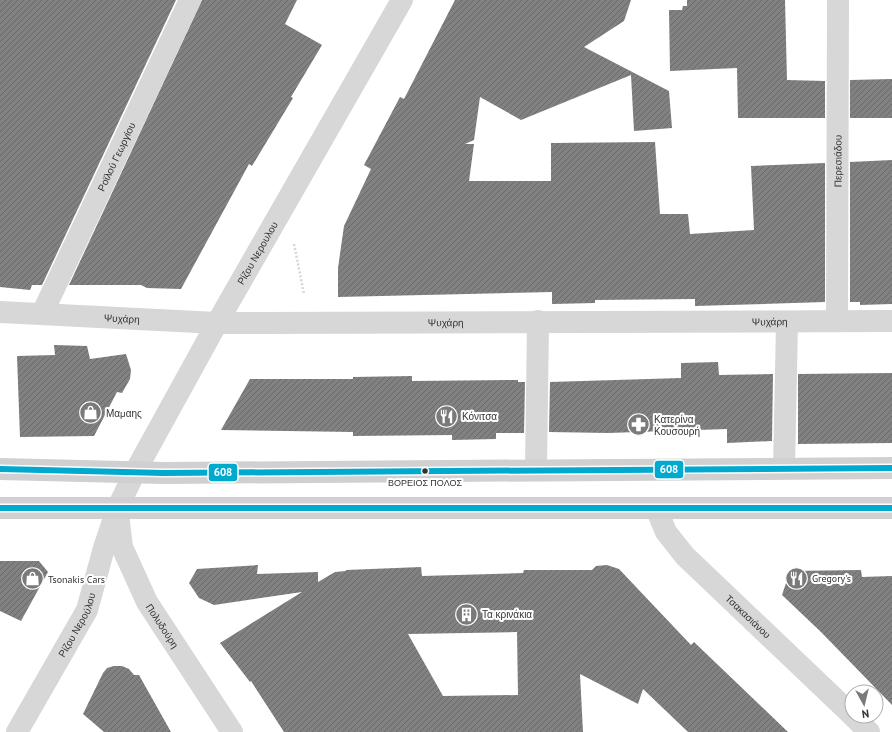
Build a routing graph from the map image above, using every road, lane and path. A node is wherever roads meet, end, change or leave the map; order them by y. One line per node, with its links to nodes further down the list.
1 (190, 0): 6 (street, Ροϊλού Γεωργίου)
2 (402, 0): 4 (street, Ρίζου Νερουλου)
3 (838, 0): 7 (street, Περεσιάδου)
4 (286, 202): 9 (path); 12 (street, Ρίζου Νερουλου)
5 (0, 312): 6 (street, Ψυχάρη)
6 (42, 314): 12 (street, Ψυχάρη)
7 (837, 321): 8 (street, Ψυχάρη); 11 (street, Ψυχάρη)
8 (892, 321)
9 (309, 322): 10 (street, Ψυχάρη); 12 (street, Ψυχάρη)
10 (538, 322): 11 (street, Ψυχάρη); 16 (street)
11 (787, 322): 13 (street)
12 (218, 323): 17 (street, Ρίζου Νερουλου)
13 (784, 468): 14 (main road); 16 (main road)
14 (892, 468)
15 (0, 469): 17 (main road)
16 (536, 470): 17 (main road)
17 (135, 472): 21 (street, Ρίζου Νερουλου)
18 (0, 508): 21 (main road)
19 (656, 508): 20 (main road); 21 (main road); 22 (street, Τσακασιάνου)
20 (892, 508)
21 (117, 509): 24 (street, Ρίζου Νερούλου); 25 (street, Πολυδούρη)
22 (844, 708)
23 (861, 724): 26 (street, Τσακασιάνου)
24 (17, 732)
25 (232, 732)
26 (870, 732)

